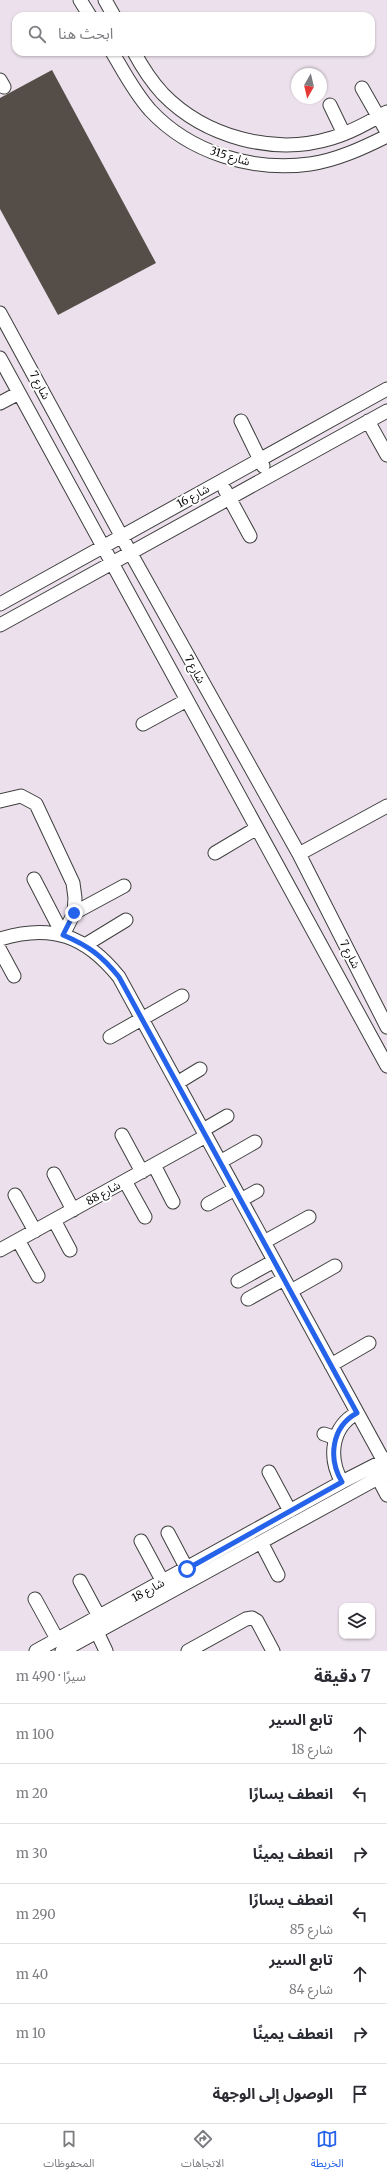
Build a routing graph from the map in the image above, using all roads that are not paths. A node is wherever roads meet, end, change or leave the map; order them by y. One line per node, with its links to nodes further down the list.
1 (80, 0): 3 (street)
2 (105, 0): 4 (street)
3 (88, 12)
4 (112, 12)
5 (114, 56): 12 (street, شارع 315)
6 (136, 56): 11 (street, شارع 315)
7 (362, 88): 9 (street)
8 (330, 105): 11 (street)
9 (383, 115): 10 (street); 11 (street, شارع 315)
10 (387, 132)
11 (344, 134)
12 (387, 136)
13 (0, 313): 27 (street, شارع 7)
14 (1, 364): 16 (street, شارع 7)
15 (387, 389): 22 (street, شارع 16)
16 (19, 393): 17 (street); 28 (street, شارع 7)
17 (0, 403)
18 (387, 411): 20 (street, شارع 16)
19 (241, 421): 22 (street)
20 (368, 421): 21 (street); 23 (street, شارع 16)
21 (387, 455)
22 (260, 459): 23 (street); 24 (street, شارع 16)
23 (268, 476): 25 (street, شارع 16)
24 (220, 481): 25 (street); 27 (street, شارع 16)
25 (229, 498): 26 (street); 29 (street, شارع 16)
26 (250, 536)
27 (121, 537): 28 (street, شارع 16); 29 (street, شارع 7)
28 (103, 547): 30 (street, شارع 7); 31 (street, شارع 16)
29 (130, 552): 30 (street, شارع 16); 41 (street, شارع 7)
30 (111, 562): 33 (street, شارع 16); 35 (street, شارع 7)
31 (15, 595): 32 (street, شارع 16); 33 (street)
32 (0, 604)
33 (24, 612): 34 (street, شارع 16)
34 (0, 625)
35 (187, 700): 36 (street); 39 (street, شارع 7)
36 (143, 724)
37 (0, 801): 44 (street)
38 (387, 806): 41 (street)
39 (257, 828): 40 (street); 55 (street, شارع 7)
40 (215, 853)
41 (299, 854): 53 (street, شارع 7)
42 (34, 880): 46 (street)
43 (124, 886): 44 (street)
44 (74, 913): 46 (street)
45 (126, 920): 48 (street)
46 (63, 935): 47 (street); 48 (street)
47 (0, 939)
48 (85, 944): 52 (street)
49 (0, 950): 50 (street)
50 (14, 976)
51 (182, 996): 52 (street)
52 (142, 1019): 54 (street); 57 (street)
53 (387, 1027)
54 (110, 1037)
55 (387, 1066)
56 (200, 1069): 57 (street)
57 (177, 1083): 59 (street)
58 (227, 1116): 59 (street, شارع 88)
59 (204, 1133): 62 (street); 63 (street, شارع 88)
60 (122, 1135): 63 (street)
61 (255, 1142): 62 (street)
62 (220, 1162): 68 (street)
63 (148, 1169): 65 (street, شارع 88); 69 (street)
64 (54, 1174): 71 (street)
65 (125, 1181): 71 (street, شارع 88); 72 (street)
66 (257, 1191): 68 (street)
67 (15, 1195): 75 (street)
68 (238, 1195): 70 (street); 77 (street)
69 (173, 1202)
70 (208, 1204)
71 (73, 1210): 74 (street, شارع 88)
72 (145, 1217)
73 (309, 1217): 77 (street)
74 (54, 1220): 75 (street, شارع 88); 79 (street)
75 (35, 1231): 76 (street, شارع 88)
76 (18, 1240): 78 (street, شارع 88); 82 (street)
77 (264, 1242): 80 (street)
78 (0, 1250)
79 (70, 1250)
80 (274, 1261): 83 (street); 84 (street)
81 (335, 1266): 85 (street)
82 (38, 1276)
83 (284, 1279): 85 (street); 86 (street)
84 (238, 1281)
85 (291, 1291): 88 (street)
86 (248, 1299)
87 (369, 1343): 88 (street)
88 (331, 1364): 89 (street)
89 (357, 1413): 91 (street); 92 (street)
90 (324, 1434): 91 (street)
91 (336, 1438): 94 (street)
92 (384, 1468): 94 (street, شارع 18); 95 (street); 99 (street, شارع 18)
93 (269, 1472): 96 (street)
94 (342, 1482): 96 (street, شارع 18)
95 (387, 1495)
96 (290, 1511): 100 (street, شارع 18)
97 (168, 1533): 100 (street)
98 (141, 1541): 103 (street)
99 (261, 1542): 101 (street); 105 (street, شارع 18)
100 (187, 1569): 103 (street, شارع 18)
101 (278, 1575)
102 (80, 1581): 105 (street)
103 (163, 1582): 105 (street, شارع 18)
104 (35, 1599): 106 (street)
105 (100, 1625): 106 (street, شارع 18); 108 (street)
106 (66, 1647): 107 (street, شارع 18)
107 (36, 1651)
108 (106, 1651)
109 (188, 1651): 110 (street)
110 (273, 1651)

